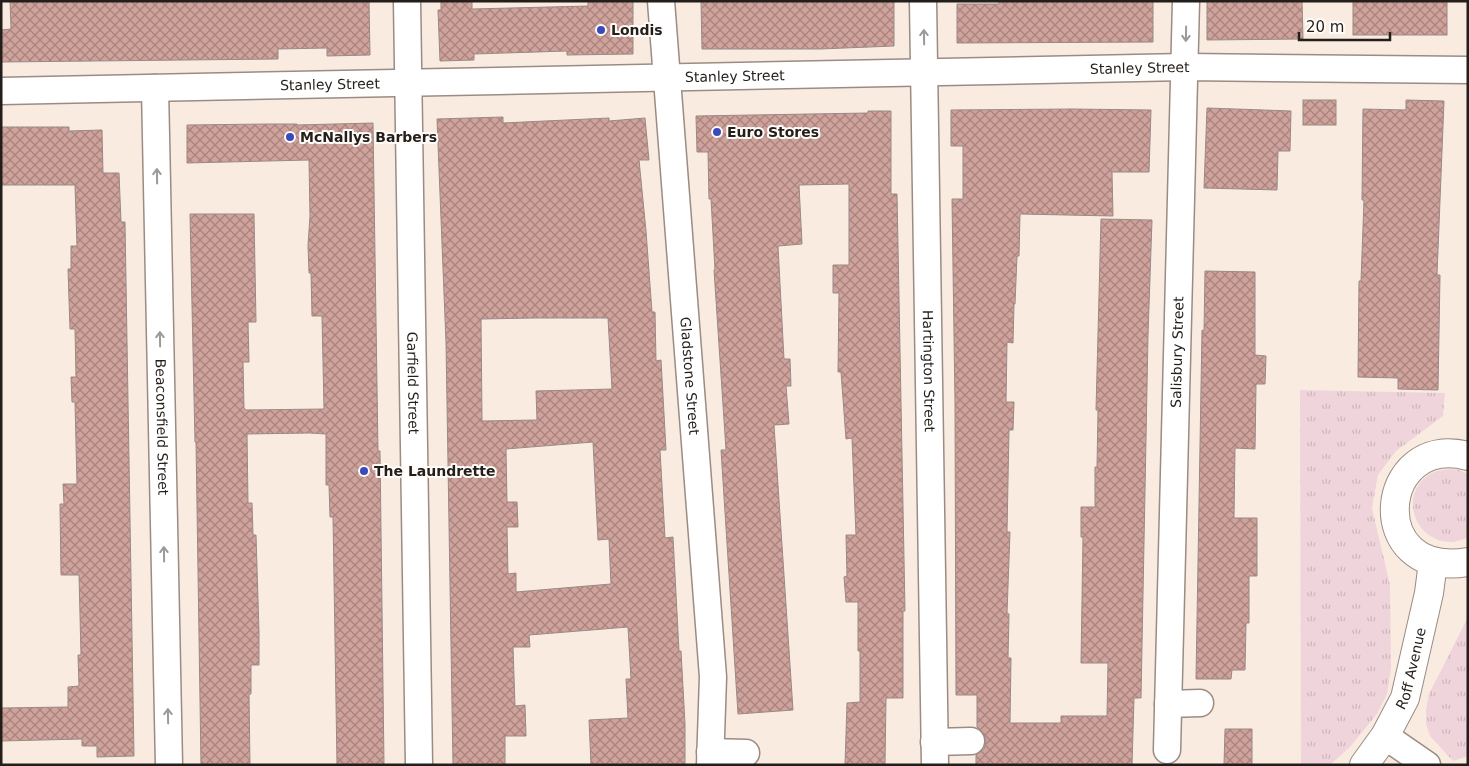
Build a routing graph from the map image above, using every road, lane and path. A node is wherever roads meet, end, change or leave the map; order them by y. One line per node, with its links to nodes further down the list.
1 (407, 1): 9 (street, Garfield Street)
2 (661, 1): 8 (street, Gladstone Street)
3 (923, 1): 7 (street, Hartington Street, one-way to 3)
4 (1186, 1): 5 (street, Salisbury Street, one-way to 5)
5 (1185, 67): 6 (street, Stanley Street); 7 (street, Stanley Street); 16 (street, Salisbury Street)
6 (1468, 70)
7 (925, 72): 8 (street, Stanley Street); 21 (street, Hartington Street)
8 (667, 78): 9 (street, Stanley Street); 22 (street, Gladstone Street)
9 (408, 83): 10 (street, Stanley Street); 24 (street, Garfield Street)
10 (155, 88): 11 (street, Stanley Street); 23 (street, Beaconsfield Street, one-way to 10)
11 (1, 91)
12 (1468, 456): 13 (street)
13 (1433, 562): 14 (street); 17 (street, Roff Avenue)
14 (1468, 562)
15 (1200, 703): 16 (street)
16 (1168, 704): 19 (street, Salisbury Street)
17 (1385, 736): 25 (street, Roff Avenue); 26 (street)
18 (971, 741): 21 (street, Hartington Street)
19 (1167, 750)
20 (746, 753): 22 (street, Gladstone Street)
21 (935, 753)
22 (710, 758)
23 (168, 765)
24 (419, 765)
25 (1364, 765)
26 (1427, 765)

